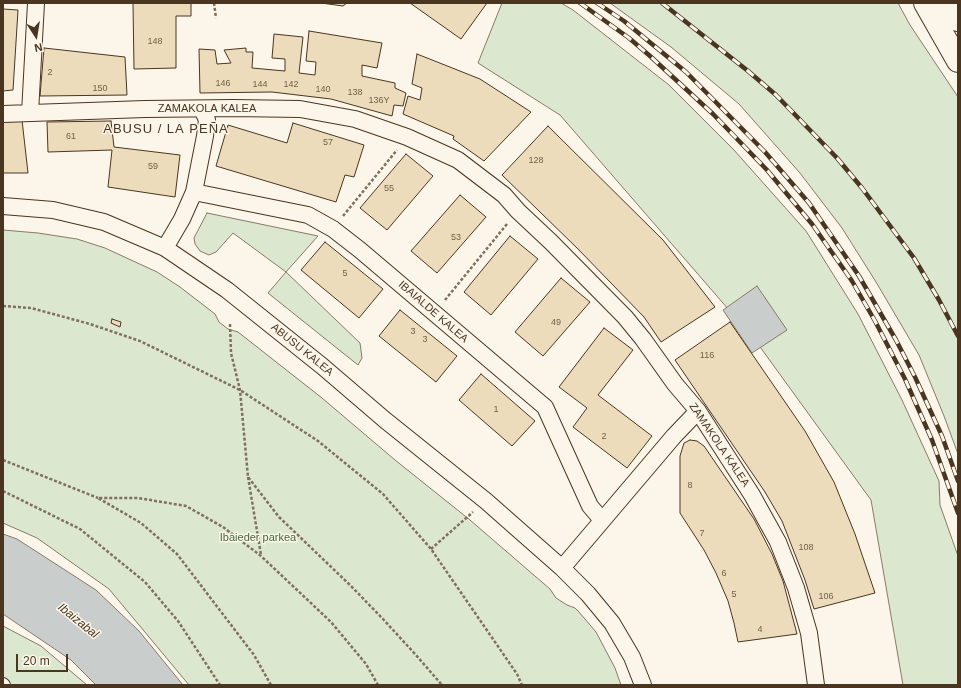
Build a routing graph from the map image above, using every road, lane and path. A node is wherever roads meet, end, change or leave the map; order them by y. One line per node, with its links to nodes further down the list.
1 (36, 3): 9 (street)
2 (214, 3): 5 (path)
3 (925, 3): 7 (highway)
4 (948, 3): 6 (highway)
5 (216, 18)
6 (958, 20)
7 (958, 61)
8 (202, 109): 9 (street, ZAMAKOLA KALEA); 11 (street, ZAMAKOLA KALEA); 12 (street)
9 (30, 113): 10 (street, ZAMAKOLA KALEA)
10 (3, 114)
11 (407, 137): 14 (street, ZAMAKOLA KALEA); 15 (path)
12 (194, 192): 15 (street, IBAIALDE KALEA); 16 (street)
13 (3, 206): 16 (street, ABUSU KALEA)
14 (518, 211): 18 (path); 21 (street, ZAMAKOLA KALEA)
15 (333, 229): 18 (street, IBAIALDE KALEA)
16 (166, 248): 26 (street, ABUSU KALEA)
17 (3, 306): 20 (path)
18 (434, 314): 27 (street, IBAIALDE KALEA)
19 (230, 324): 20 (path)
20 (240, 390): 23 (path); 28 (path)
21 (698, 411): 27 (street); 37 (street, ZAMAKOLA KALEA)
22 (3, 460): 25 (path)
23 (248, 477): 29 (path); 34 (path)
24 (3, 491): 31 (path)
25 (98, 498): 29 (path); 32 (path)
26 (486, 501): 28 (path); 30 (street, ABUSU KALEA)
27 (602, 520): 30 (street)
28 (431, 549): 35 (path)
29 (261, 556): 33 (path)
30 (562, 568): 36 (street, ABUSU KALEA)
31 (220, 685)
32 (271, 685)
33 (378, 685)
34 (442, 685)
35 (522, 685)
36 (643, 685)
37 (816, 685)

